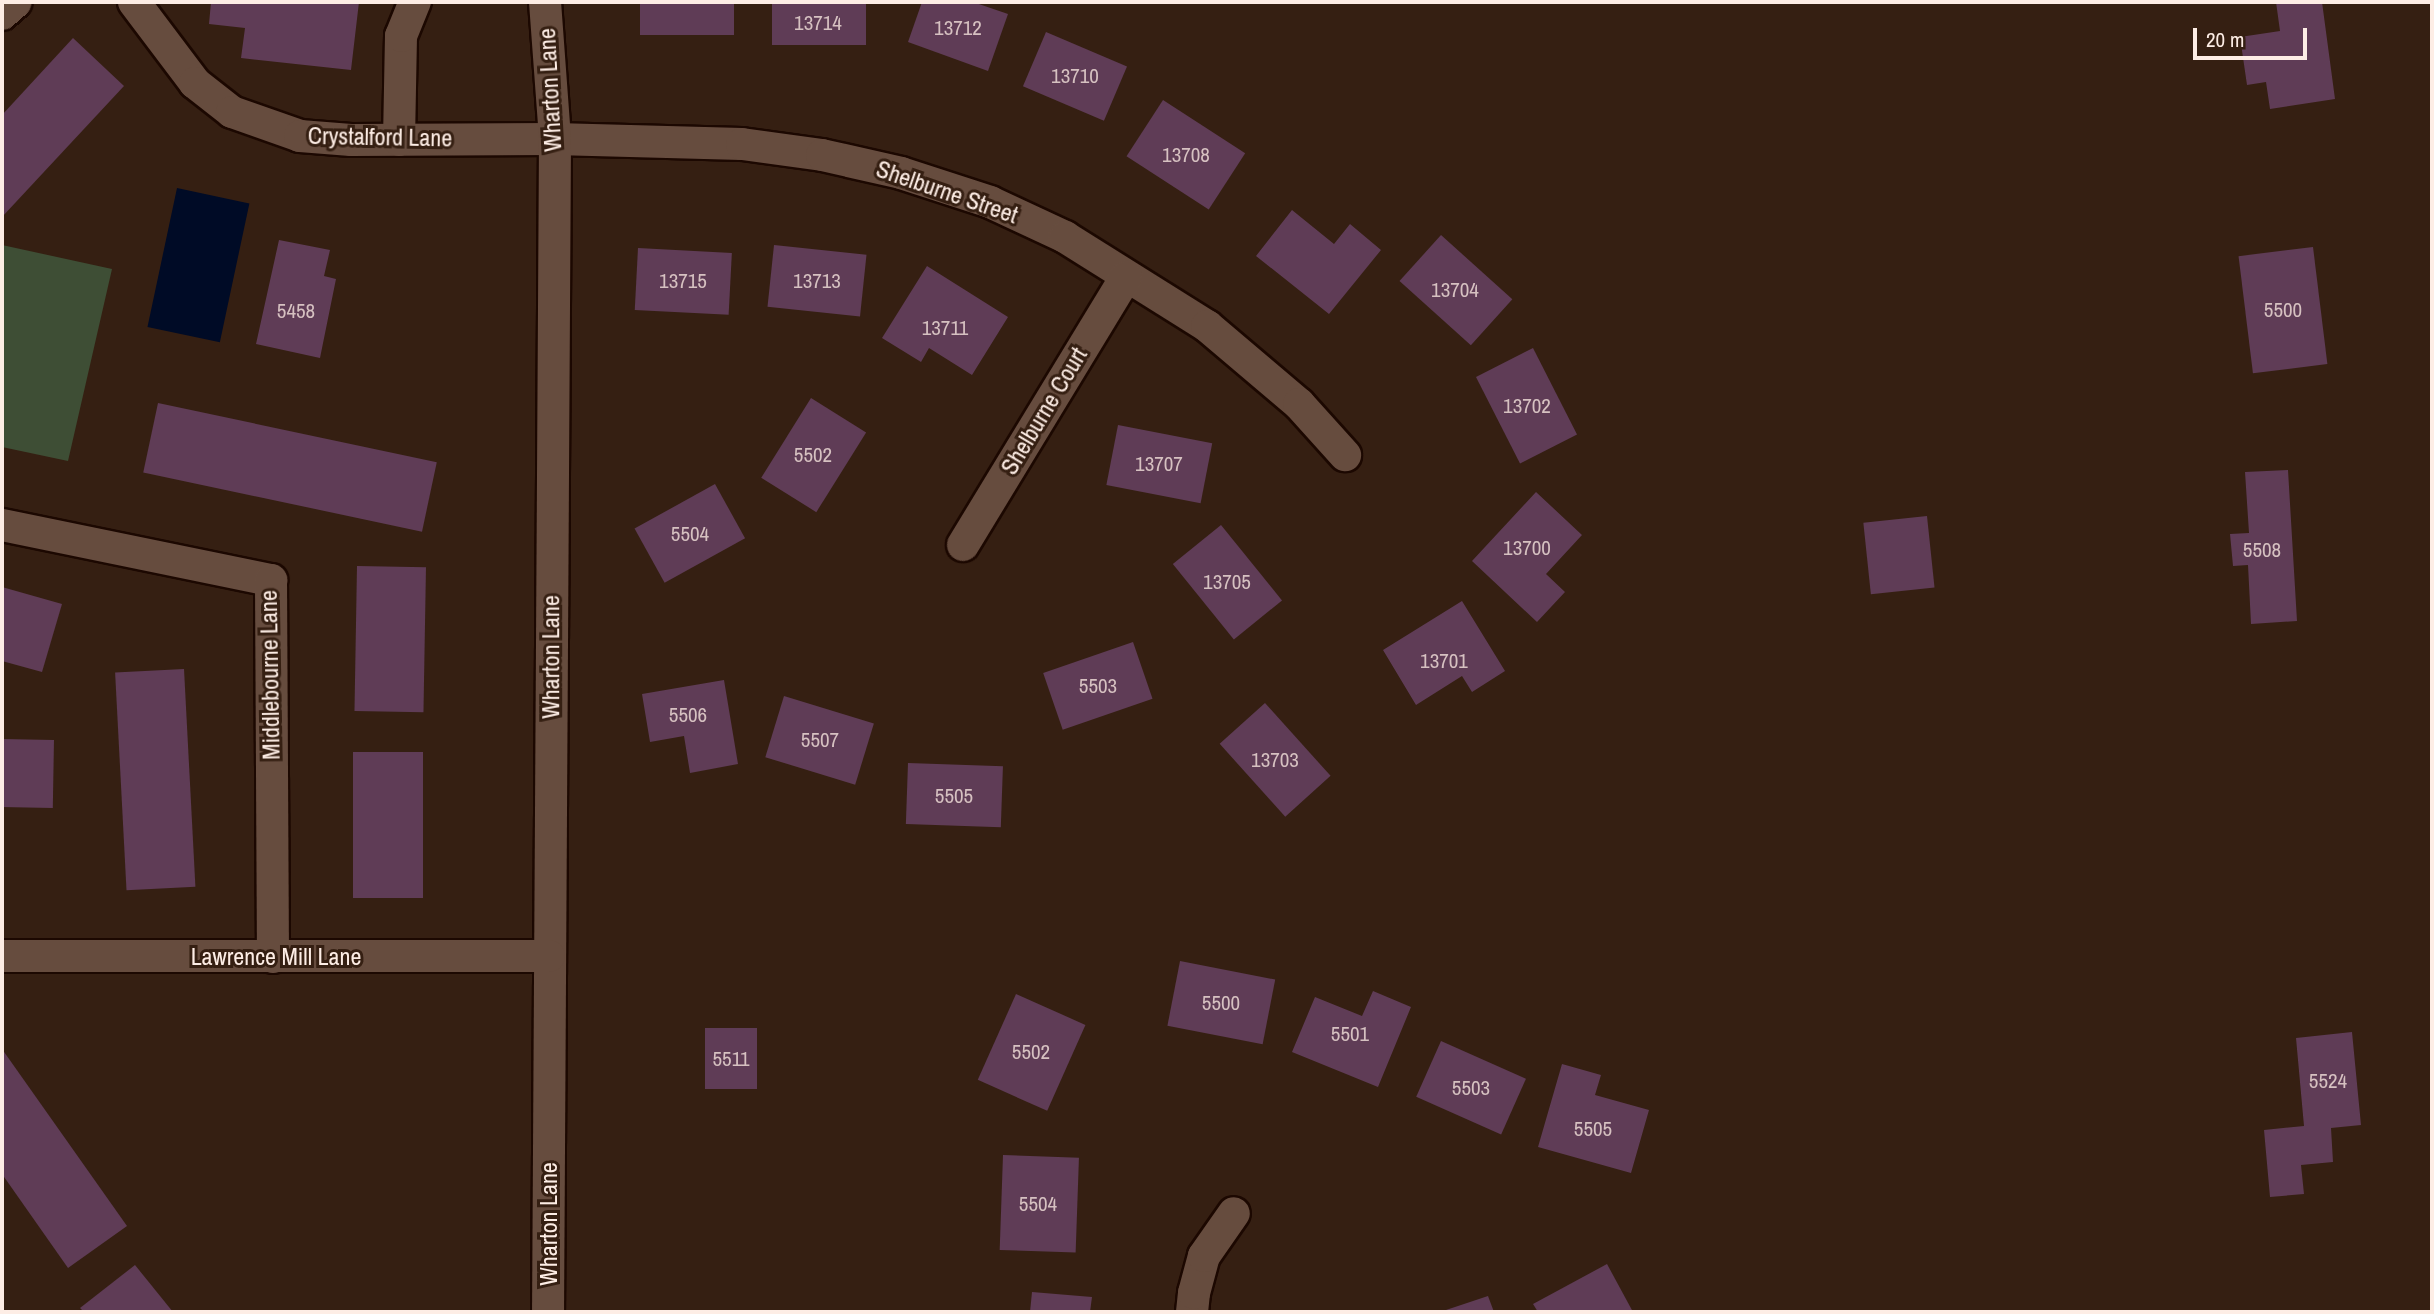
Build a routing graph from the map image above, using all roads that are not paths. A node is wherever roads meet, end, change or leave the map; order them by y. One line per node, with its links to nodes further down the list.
1 (16, 2): 5 (street)
2 (134, 2): 7 (street, Crystalford Lane)
3 (415, 2): 7 (street)
4 (545, 2): 6 (street, Wharton Lane)
5 (2, 14)
6 (555, 139): 7 (street, Crystalford Lane); 8 (street, Shelburne Street); 13 (street, Wharton Lane)
7 (399, 140)
8 (1126, 277): 9 (street, Shelburne Street); 11 (street, Shelburne Court)
9 (1345, 454)
10 (2, 525): 14 (street, Middlebourne Lane)
11 (963, 545)
12 (2, 956): 14 (street, Lawrence Mill Lane)
13 (549, 956): 14 (street, Lawrence Mill Lane); 16 (street, Wharton Lane)
14 (273, 957)
15 (1234, 1213): 17 (street)
16 (548, 1312)
17 (1192, 1312)

